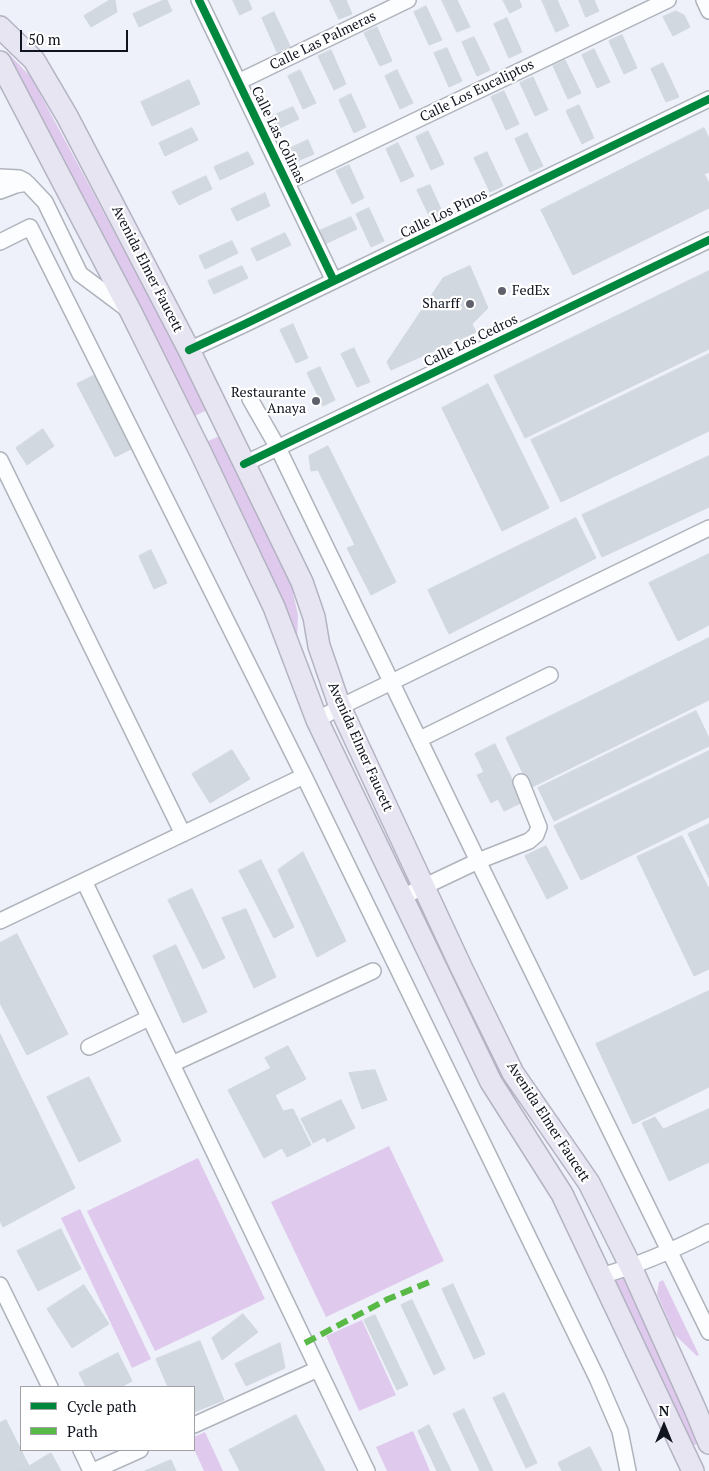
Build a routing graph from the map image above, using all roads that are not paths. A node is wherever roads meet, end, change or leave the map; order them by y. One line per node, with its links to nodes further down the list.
1 (199, 0): 8 (street, Calle Las Colinas)
2 (408, 0): 8 (street, Calle Las Palmeras)
3 (668, 0): 11 (street, Calle Los Eucaliptos)
4 (704, 0): 5 (street)
5 (709, 10)
6 (0, 27): 18 (highway, Avenida Elmer Faucett)
7 (0, 62): 17 (highway, Avenida Elmer Faucett)
8 (238, 82): 11 (street, Calle Las Colinas)
9 (709, 99): 16 (street, Calle Los Pinos)
10 (0, 177): 12 (street)
11 (287, 182): 16 (street, Calle Las Colinas)
12 (27, 183): 13 (street); 17 (street)
13 (0, 191)
14 (709, 240): 22 (street, Calle Los Cedros)
15 (0, 242): 31 (street)
16 (334, 281): 18 (street, Calle Los Pinos)
17 (132, 312): 21 (highway, Avenida Elmer Faucett)
18 (189, 350): 20 (highway, Avenida Elmer Faucett)
19 (250, 399): 22 (street)
20 (222, 418): 21 (highway); 24 (highway, Avenida Elmer Faucett)
21 (191, 434): 29 (highway, Avenida Elmer Faucett)
22 (278, 448): 24 (street, Calle Los Cedros); 27 (street)
23 (0, 460): 33 (street)
24 (244, 464): 28 (highway, Avenida Elmer Faucett)
25 (709, 528): 27 (street)
26 (550, 675): 30 (street)
27 (392, 682): 28 (street); 30 (street)
28 (340, 707): 29 (street); 36 (highway, Avenida Elmer Faucett)
29 (317, 720): 37 (highway, Avenida Elmer Faucett)
30 (420, 739): 34 (street)
31 (304, 776): 33 (street); 58 (street)
32 (521, 782): 34 (street)
33 (183, 834): 35 (street)
34 (478, 861): 36 (street); 44 (street)
35 (84, 881): 38 (street); 40 (street)
36 (423, 886): 37 (street); 45 (highway, Avenida Elmer Faucett)
37 (402, 897): 46 (highway, Avenida Elmer Faucett)
38 (0, 921)
39 (373, 971): 42 (street)
40 (149, 1018): 41 (street); 42 (street)
41 (89, 1047)
42 (172, 1064): 49 (street)
43 (709, 1232): 44 (street)
44 (670, 1252): 45 (street); 48 (street)
45 (631, 1267): 46 (street); 52 (highway, Avenida Elmer Faucett)
46 (601, 1276): 55 (highway, Avenida Elmer Faucett)
47 (0, 1285): 50 (street)
48 (709, 1332)
49 (318, 1369): 51 (street); 57 (street)
50 (50, 1386)
51 (195, 1425)
52 (709, 1443)
53 (82, 1451): 56 (street)
54 (138, 1451): 56 (street)
55 (690, 1469)
56 (92, 1471)
57 (367, 1471)
58 (628, 1471)

